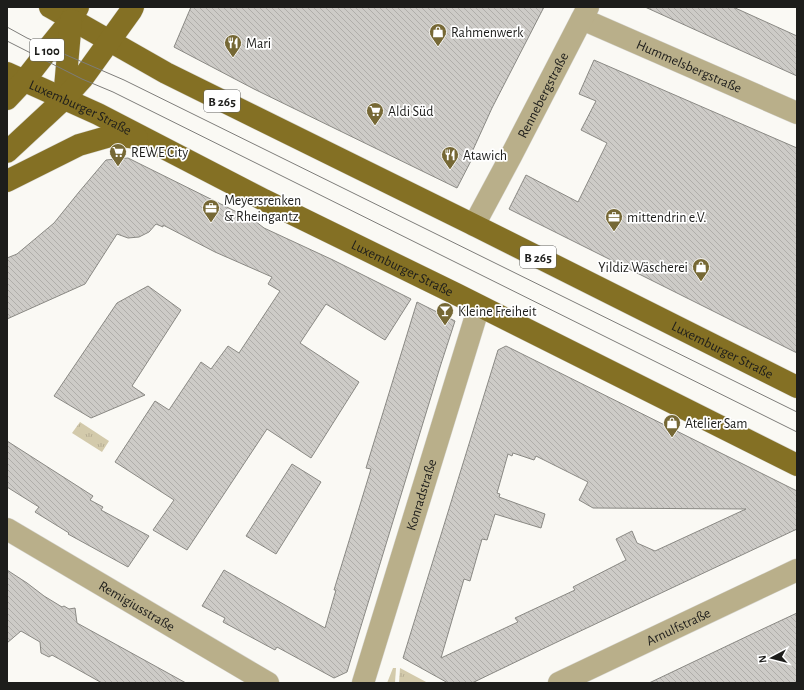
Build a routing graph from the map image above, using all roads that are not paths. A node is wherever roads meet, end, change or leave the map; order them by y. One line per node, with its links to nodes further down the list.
1 (50, 7): 3 (main road, Luxemburger Straße / B 265)
2 (130, 12): 5 (main road)
3 (75, 13): 5 (main road, Luxemburger Straße / B 265); 6 (main road, L 100); 8 (main road)
4 (585, 13): 9 (street, Hummelsbergstraße); 13 (street, Rennebergstraße)
5 (109, 41): 8 (main road); 13 (main road, Luxemburger Straße / B 265)
6 (16, 77): 7 (main road, L 100); 8 (main road, Luxemburger Straße)
7 (7, 99)
8 (64, 99): 10 (main road, Luxemburger Straße); 11 (main road)
9 (797, 113)
10 (150, 140): 12 (main road); 14 (main road, Luxemburger Straße)
11 (7, 152)
12 (7, 181)
13 (474, 225): 15 (main road, Luxemburger Straße / B 265)
14 (479, 306): 16 (main road, Luxemburger Straße); 20 (street, Konradstraße)
15 (797, 387)
16 (797, 465)
17 (7, 529): 19 (street, Remigiusstraße)
18 (797, 570): 21 (street, Arnulfstraße)
19 (268, 683)
20 (363, 683)
21 (559, 683)

